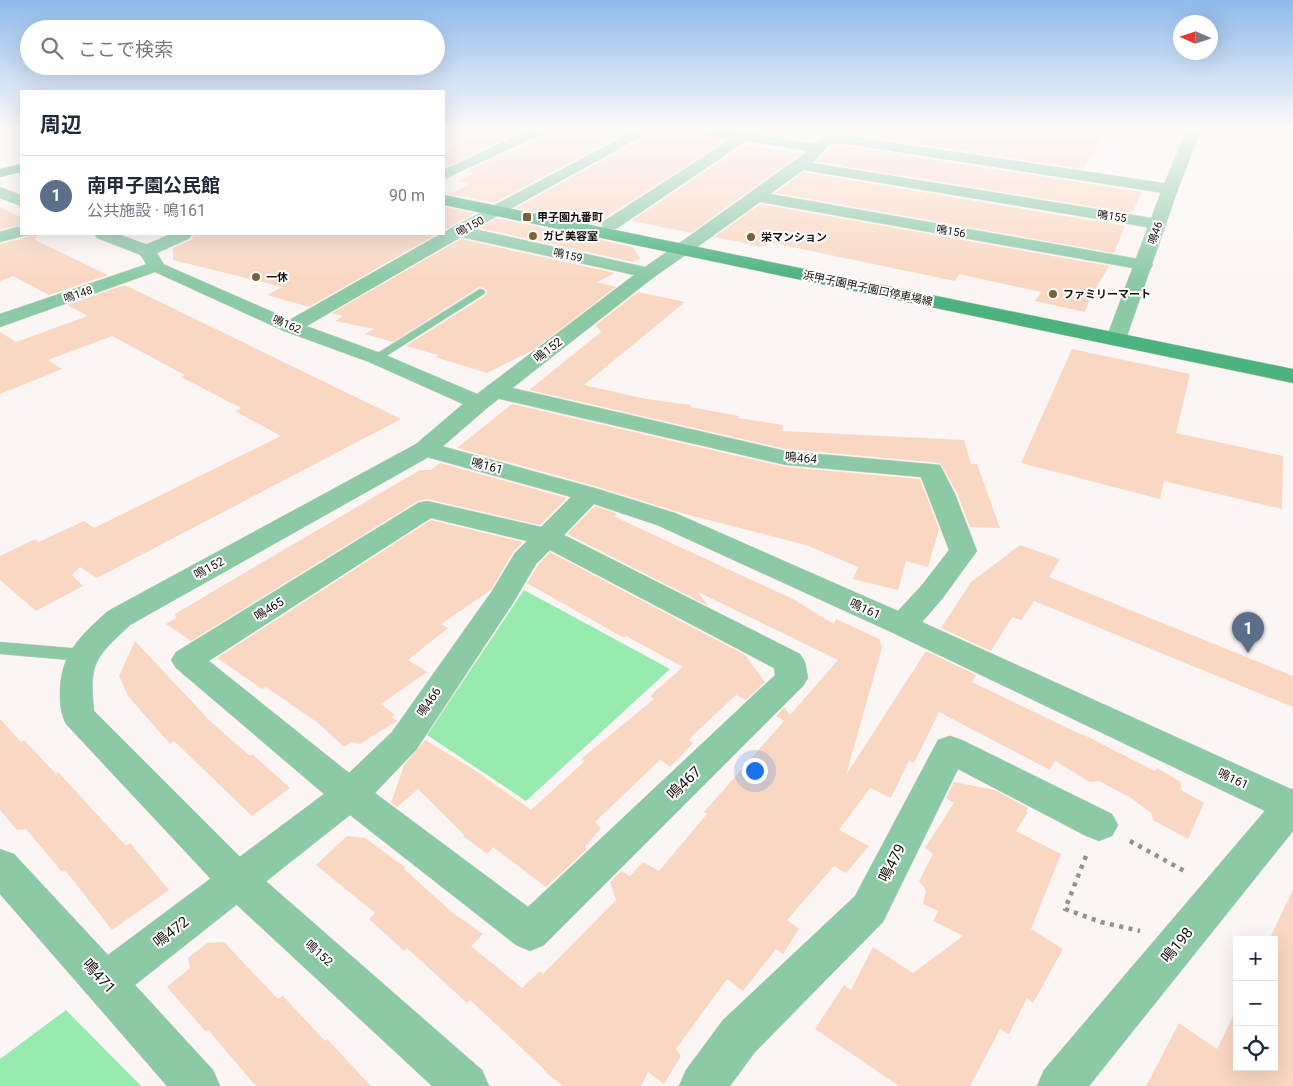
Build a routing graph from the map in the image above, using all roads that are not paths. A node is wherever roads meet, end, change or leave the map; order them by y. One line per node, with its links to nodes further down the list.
1 (558, 179): 13 (street, 鳴150)
2 (677, 179): 15 (street)
3 (782, 179): 10 (street, 鳴152)
4 (883, 179): 14 (street, 鳴155)
5 (1102, 179): 7 (street)
6 (1174, 179): 7 (street, 鳴46)
7 (1170, 189): 14 (street, 鳴46)
8 (445, 190): 13 (main road, 浜甲子園甲子園口停車場線)
9 (0, 192): 12 (street)
10 (758, 197): 21 (street, 鳴152); 23 (street, 鳴156)
11 (445, 200): 13 (main road, 浜甲子園甲子園口停車場線)
12 (20, 201)
13 (504, 208): 15 (main road, 浜甲子園甲子園口停車場線); 17 (street, 鳴150); 21 (main road, 浜甲子園甲子園口停車場線)
14 (1158, 224): 23 (street, 鳴46)
15 (610, 225): 21 (main road, 浜甲子園甲子園口停車場線)
16 (20, 231): 20 (street)
17 (452, 232): 24 (street, 鳴159); 27 (street, 鳴150)
18 (105, 235): 22 (street, 鳴162)
19 (183, 235): 22 (street, 鳴148)
20 (0, 238)
21 (688, 245): 24 (street, 鳴152); 28 (main road, 浜甲子園甲子園口停車場線)
22 (152, 258): 26 (street, 鳴148); 27 (street, 鳴162)
23 (1144, 265): 28 (street, 鳴46)
24 (648, 273): 32 (street, 鳴152)
25 (480, 292): 29 (lane)
26 (0, 321)
27 (291, 327): 29 (street, 鳴162)
28 (1118, 333): 30 (main road, 浜甲子園甲子園口停車場線); 31 (main road, 浜甲子園甲子園口停車場線)
29 (376, 358): 32 (street, 鳴162)
30 (1293, 363)
31 (1293, 376)
32 (487, 397): 33 (street, 鳴152); 36 (street, 鳴464)
33 (425, 449): 34 (street, 鳴161); 38 (street, 鳴152)
34 (589, 494): 35 (street, 鳴466); 36 (street, 鳴161)
35 (546, 537): 39 (street, 鳴466); 39 (street, 鳴465); 39 (street, 鳴467)
36 (902, 625): 40 (street, 鳴161)
37 (0, 648): 38 (lane)
38 (82, 655): 43 (street, 鳴152)
39 (350, 795): 43 (street, 鳴466)
40 (1292, 805): 48 (street, 鳴198)
41 (1099, 825): 47 (street, 鳴479)
42 (0, 866): 44 (street, 鳴471)
43 (238, 881): 44 (street, 鳴472); 46 (street, 鳴152)
44 (105, 983): 45 (street, 鳴471)
45 (197, 1086)
46 (466, 1086)
47 (702, 1086)
48 (1060, 1086)

